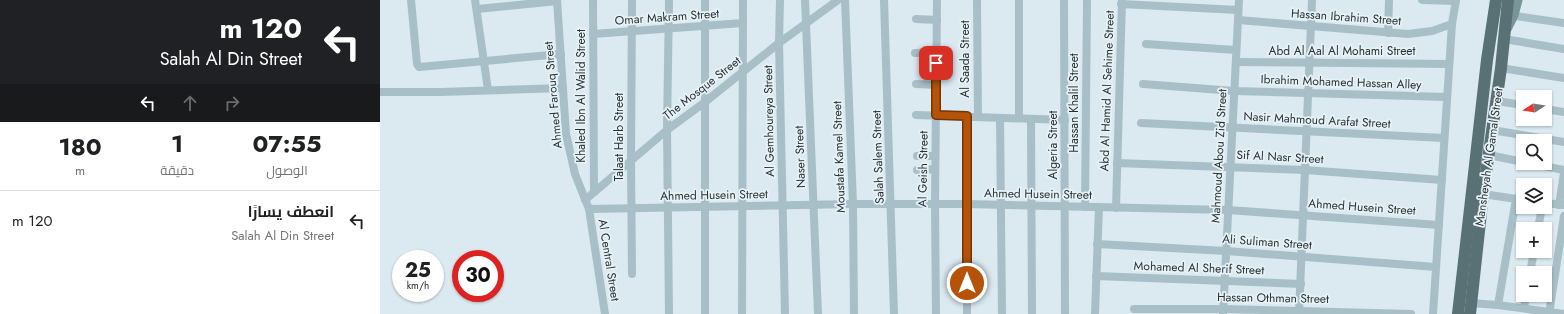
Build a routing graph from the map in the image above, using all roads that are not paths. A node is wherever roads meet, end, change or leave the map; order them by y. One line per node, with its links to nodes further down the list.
1 (411, 0): 53 (street)
2 (593, 0): 44 (street, Khaled Ibn Al Walid Street)
3 (632, 0): 42 (street, Talaat Harb Street)
4 (669, 0): 41 (street)
5 (705, 0): 39 (street)
6 (743, 0): 35 (street)
7 (780, 0): 46 (street, Al Gemhoureya Street)
8 (805, 0): 36 (street, Naser Street)
9 (838, 0): 36 (street, The Mosque Street)
10 (845, 0): 108 (street, Moustafa Kamel Street)
11 (884, 0): 109 (street, Salah Salem Street)
12 (937, 0): 33 (street, Al Geish Street)
13 (977, 0): 77 (street, Al Saada Street)
14 (1019, 0): 79 (street)
15 (1064, 0): 81 (street, Algeria Street)
16 (1087, 0): 120 (street, Hassan Khalil Street)
17 (1239, 0): 29 (street, Mahmoud Abou Zid Street)
18 (1312, 0): 40 (street)
19 (1389, 0): 43 (street)
20 (1422, 0): 26 (street)
21 (1493, 0): 31 (main road)
22 (1496, 0): 31 (main road, Mansheyah Al Gamal Street)
23 (1508, 0): 30 (main road, Mansheyah Al Gamal Street)
24 (1516, 0): 30 (main road)
25 (557, 1): 28 (street); 52 (street, Ahmed Farouq Street)
26 (1456, 1): 38 (street)
27 (1121, 2): 29 (street); 94 (street, Abd Al Hamid Al Sehime Street)
28 (476, 4): 53 (street)
29 (1238, 10): 34 (street, Mahmoud Abou Zid Street)
30 (1509, 15): 37 (street); 45 (main road, Mansheyah Al Gamal Street)
31 (1493, 18): 164 (main road, Mansheyah Al Gamal Street)
32 (916, 19): 33 (street)
33 (937, 20): 50 (street, Al Geish Street)
34 (1238, 20): 40 (street, Hassan Ibrahim Street); 49 (street, Mahmoud Abou Zid Street)
35 (742, 23): 39 (street, Omar Makram Street); 58 (street)
36 (806, 23): 46 (street, The Mosque Street); 107 (street, Naser Street)
37 (1564, 23)
38 (1452, 24): 43 (street, Hassan Ibrahim Street); 56 (street)
39 (705, 27): 41 (street, Omar Makram Street); 70 (street)
40 (1311, 27): 43 (street, Hassan Ibrahim Street); 55 (street)
41 (669, 29): 42 (street, Omar Makram Street); 84 (street)
42 (632, 31): 44 (street, Omar Makram Street); 92 (street, Talaat Harb Street)
43 (1388, 33)
44 (593, 34): 103 (street, Khaled Ibn Al Walid Street)
45 (1504, 36): 48 (street); 57 (main road, Mansheyah Al Gamal Street)
46 (779, 43): 58 (street, The Mosque Street); 113 (street, Al Gemhoureya Street)
47 (1146, 44): 49 (street)
48 (1564, 49)
49 (1236, 50): 54 (street, Mahmoud Abou Zid Street)
50 (936, 52): 51 (street); 62 (street, Al Geish Street)
51 (915, 53)
52 (561, 54): 53 (street); 63 (street, Ahmed Farouq Street)
53 (484, 61): 64 (street)
54 (1236, 62): 55 (street, Abd Al Aal Al Mohami Street); 65 (street, Mahmoud Abou Zid Street)
55 (1309, 63): 56 (street, Abd Al Aal Al Mohami Street); 67 (street)
56 (1449, 64): 68 (street)
57 (1501, 68): 59 (street); 69 (main road, Mansheyah Al Gamal Street)
58 (742, 73): 70 (street, The Mosque Street); 116 (street)
59 (1564, 78)
60 (916, 84): 62 (street)
61 (1143, 84): 65 (street, Ibrahim Mohamed Hassan Alley)
62 (936, 85): 75 (street, Al Geish Street)
63 (562, 88): 64 (street); 106 (street, Ahmed Farouq Street)
64 (488, 90): 66 (street)
65 (1234, 91): 67 (street, Ibrahim Mohamed Hassan Alley); 83 (street, Mahmoud Abou Zid Street)
66 (380, 92)
67 (1309, 93): 68 (street, Ibrahim Mohamed Hassan Alley); 86 (street)
68 (1447, 97): 87 (street)
69 (1496, 101): 71 (street); 85 (main road, Mansheyah Al Gamal Street)
70 (705, 102): 84 (street, The Mosque Street); 119 (street)
71 (1516, 104)
72 (1552, 110): 73 (street)
73 (1564, 112)
74 (916, 115): 75 (street)
75 (936, 115): 76 (street); 91 (street, Al Geish Street)
76 (967, 116): 77 (street); 111 (street)
77 (978, 117): 78 (street)
78 (1000, 118): 79 (street); 114 (street)
79 (1019, 118): 80 (street)
80 (1031, 118): 81 (street); 117 (street)
81 (1065, 120): 118 (street, Algeria Street)
82 (1141, 123): 83 (street, Nasir Mahmoud Arafat Street)
83 (1232, 128): 86 (street, Nasir Mahmoud Arafat Street); 95 (street, Mahmoud Abou Zid Street)
84 (667, 130): 92 (street, The Mosque Street); 123 (street)
85 (1492, 130): 88 (street); 89 (main road, Mansheyah Al Gamal Street)
86 (1307, 132): 87 (street, Nasir Mahmoud Arafat Street); 99 (street)
87 (1444, 138): 102 (street)
88 (1564, 142)
89 (1489, 155): 93 (street); 104 (main road, Mansheyah Al Gamal Street)
90 (917, 156): 91 (street)
91 (935, 156): 97 (street, Al Geish Street)
92 (631, 161): 103 (street, The Mosque Street); 122 (street, Talaat Harb Street)
93 (1516, 161)
94 (1117, 163): 95 (street, Sif Al Nasr Street); 124 (street, Abd Al Hamid Al Sehime Street)
95 (1231, 167): 99 (street, Sif Al Nasr Street); 126 (street, Mahmoud Abou Zid Street)
96 (1552, 168): 100 (street)
97 (935, 169): 98 (street); 110 (street, Al Geish Street)
98 (917, 170)
99 (1306, 170): 102 (street, Sif Al Nasr Street); 128 (street)
100 (1564, 170)
101 (1564, 173): 115 (street)
102 (1442, 180): 130 (street)
103 (594, 192): 106 (street, The Mosque Street)
104 (1483, 194): 105 (street); 143 (main road, Mansheyah Al Gamal Street)
105 (1516, 198)
106 (585, 200): 125 (street, Ahmed Farouq Street)
107 (813, 204): 108 (street, Ahmed Husein Street); 113 (street, Ahmed Husein Street); 153 (street, Naser Street)
108 (853, 204): 109 (street, Ahmed Husein Street); 154 (street, Moustafa Kamel Street)
109 (891, 204): 110 (street, Ahmed Husein Street); 155 (street, Salah Salem Street)
110 (935, 204): 111 (street, Ahmed Husein Street); 156 (street, Al Geish Street)
111 (967, 204): 114 (street, Ahmed Husein Street); 157 (street)
112 (1552, 204): 115 (street)
113 (783, 205): 116 (street, Ahmed Husein Street); 152 (street, Al Gemhoureya Street)
114 (1001, 205): 117 (street, Ahmed Husein Street); 158 (street)
115 (1562, 205)
116 (742, 206): 119 (street, Ahmed Husein Street); 151 (street)
117 (1032, 206): 118 (street, Ahmed Husein Street); 159 (street)
118 (1065, 206): 120 (street, Ahmed Husein Street); 160 (street, Algeria Street)
119 (705, 207): 123 (street, Ahmed Husein Street); 150 (street)
120 (1085, 207): 121 (street, Ahmed Husein Street)
121 (1099, 207): 124 (street, Ahmed Husein Street); 131 (street)
122 (632, 208): 123 (street, Ahmed Husein Street); 125 (street, Ahmed Husein Street); 135 (street, Talaat Harb Street)
123 (669, 208): 149 (street)
124 (1116, 208): 126 (street, Ahmed Husein Street)
125 (589, 209): 148 (street, Al Central Street)
126 (1228, 210): 128 (street, Ahmed Husein Street); 132 (street, Mahmoud Abou Zid Street)
127 (1517, 214): 140 (street)
128 (1304, 215): 130 (street, Ahmed Husein Street); 133 (street)
129 (1564, 216): 147 (street)
130 (1439, 225): 134 (street)
131 (1097, 244): 132 (street, Ali Suliman Street); 136 (street)
132 (1226, 251): 133 (street, Ali Suliman Street); 137 (street, Mahmoud Abou Zid Street)
133 (1302, 257): 134 (street, Ali Suliman Street); 138 (street)
134 (1436, 267): 163 (street)
135 (632, 274)
136 (1096, 276): 137 (street, Mohamed Al Sherif Street); 161 (street)
137 (1225, 281): 138 (street, Mohamed Al Sherif Street); 145 (street, Mahmoud Abou Zid Street)
138 (1301, 284): 146 (street)
139 (1525, 302): 141 (street)
140 (1498, 305): 143 (street); 144 (street)
141 (1524, 308): 144 (street); 147 (street)
142 (1134, 309): 145 (street, Hassan Othman Street)
143 (1470, 309)
144 (1512, 310)
145 (1223, 311): 146 (street, Hassan Othman Street)
146 (1300, 312): 162 (street, Hassan Othman Street)
147 (1549, 313): 165 (street)
148 (605, 314)
149 (669, 314)
150 (705, 314)
151 (742, 314)
152 (785, 314)
153 (818, 314)
154 (854, 314)
155 (894, 314)
156 (936, 314)
157 (967, 314)
158 (1002, 314)
159 (1032, 314)
160 (1065, 314)
161 (1094, 314)
162 (1411, 314)
163 (1433, 314)
164 (1458, 314)
165 (1564, 314)

